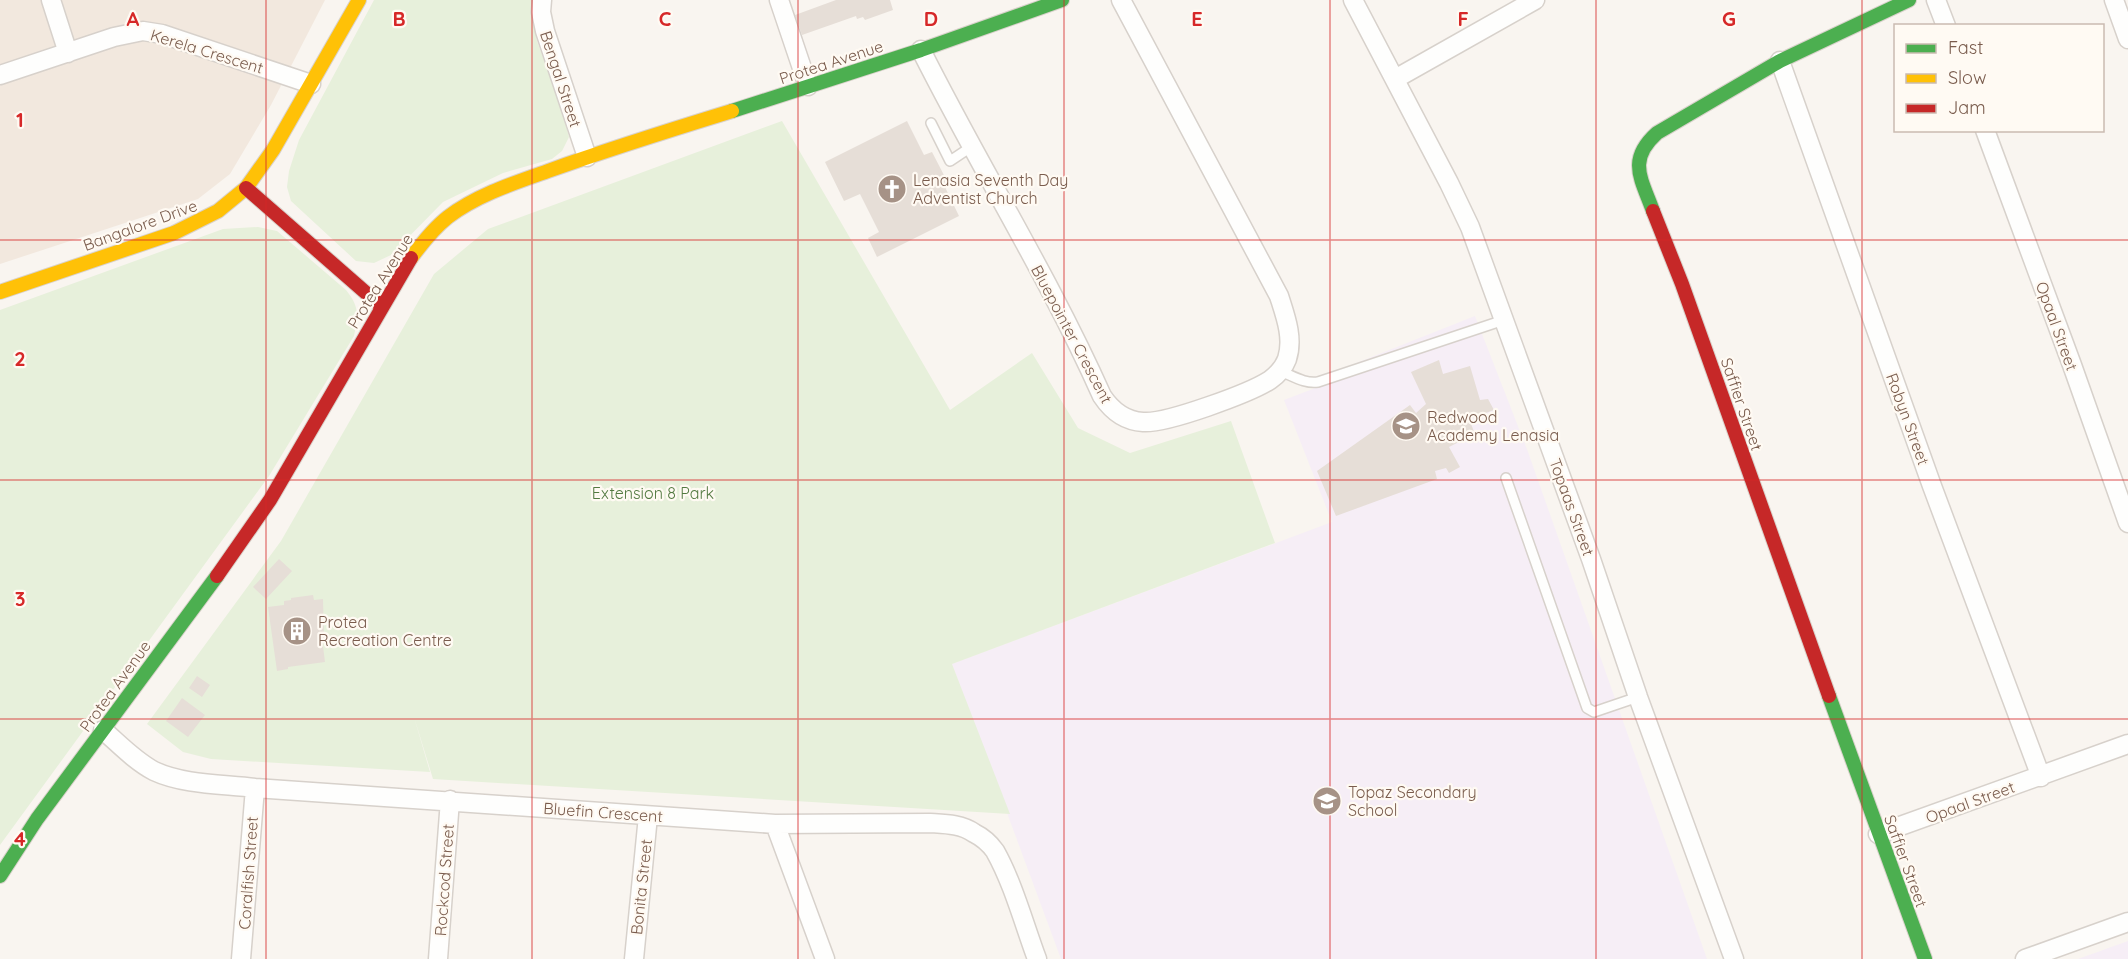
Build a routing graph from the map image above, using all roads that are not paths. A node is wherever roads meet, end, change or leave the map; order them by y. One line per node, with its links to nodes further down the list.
1 (51, 0): 16 (street)
2 (359, 0): 20 (street, Bangalore Drive)
3 (542, 0): 25 (street, Bengal Street)
4 (779, 0): 21 (street)
5 (1062, 0): 12 (street, Protea Avenue)
6 (1121, 0): 30 (street)
7 (1353, 0): 19 (street, Topaas Street)
8 (1535, 0): 19 (street)
9 (1909, 0): 17 (street, Saffier Street)
10 (1936, 0): 13 (street)
11 (2114, 0): 14 (street)
12 (1025, 6): 15 (street, Protea Avenue)
13 (1945, 24)
14 (2128, 39)
15 (921, 50): 21 (street, Protea Avenue); 24 (street, Bluepointer Crescent)
16 (68, 53): 18 (street, Kerela Crescent); 20 (street, Kerela Crescent)
17 (1780, 60): 36 (street, Robyn Street); 41 (street, Saffier Street)
18 (0, 75)
19 (1395, 79): 29 (street, Topaas Street)
20 (311, 84): 26 (street, Bangalore Drive)
21 (808, 86): 25 (street, Protea Avenue)
22 (931, 123): 24 (lane)
23 (1985, 132): 32 (street, Opaal Street)
24 (971, 147): 30 (street, Bluepointer Crescent)
25 (586, 157): 28 (street, Protea Avenue)
26 (246, 189): 27 (street, Bangalore Drive); 28 (street)
27 (0, 292)
28 (381, 306): 34 (street, Protea Avenue)
29 (1504, 320): 30 (lane); 33 (street, Topaas Street)
30 (1280, 370)
31 (1506, 478): 33 (lane)
32 (2128, 523)
33 (1638, 697): 49 (street, Topaas Street)
34 (103, 730): 37 (street, Bluefin Crescent); 42 (street, Protea Avenue)
35 (2128, 744): 36 (street, Opaal Street)
36 (2041, 777): 41 (street, Opaal Street)
37 (255, 788): 38 (street, Bluefin Crescent); 44 (street, Coralfish Street)
38 (450, 800): 39 (street, Bluefin Crescent); 45 (street, Rockcod Street)
39 (648, 816): 40 (street, Bluefin Crescent); 46 (street, Bonita Street)
40 (775, 824): 47 (street); 48 (street, Bluefin Crescent)
41 (1878, 834): 50 (street, Saffier Street)
42 (0, 876)
43 (2128, 922): 51 (street)
44 (241, 959)
45 (438, 959)
46 (634, 959)
47 (825, 959)
48 (1037, 959)
49 (1734, 959)
50 (1925, 959)
51 (2025, 959)

